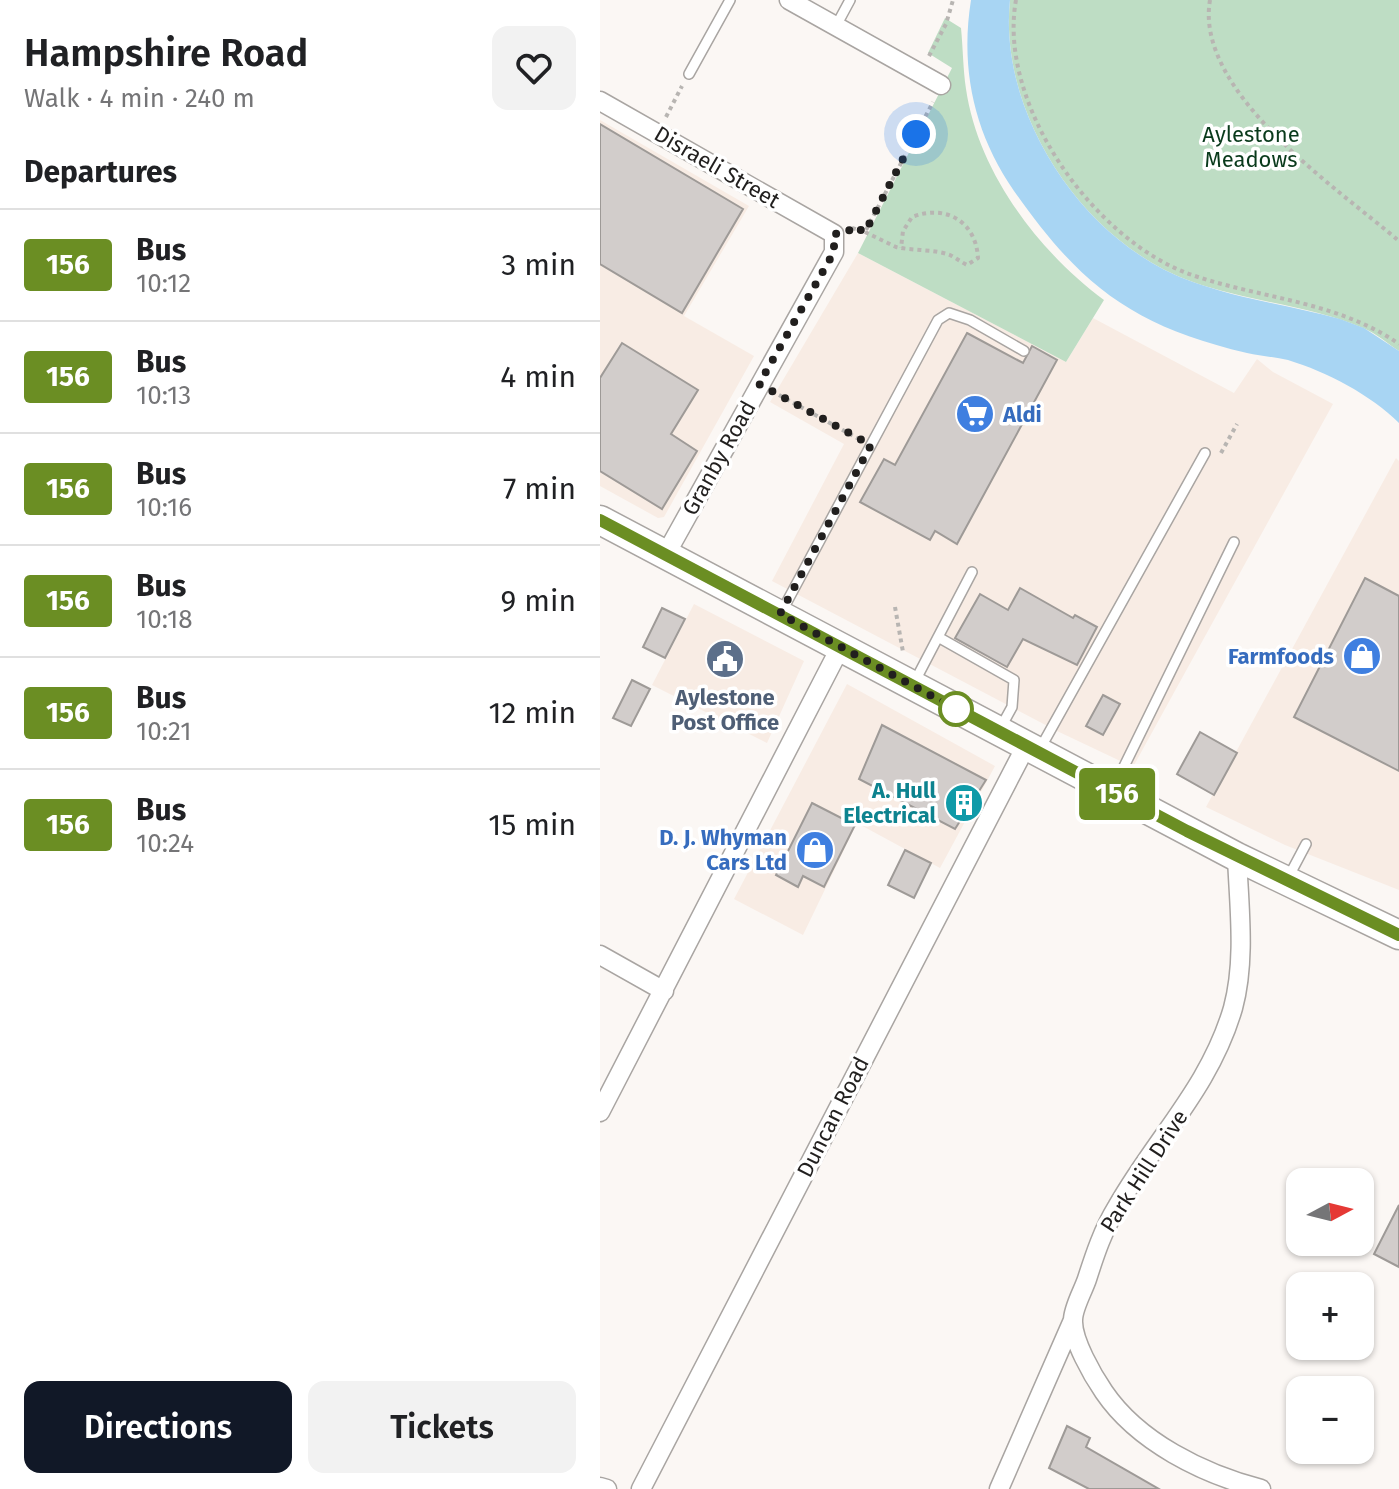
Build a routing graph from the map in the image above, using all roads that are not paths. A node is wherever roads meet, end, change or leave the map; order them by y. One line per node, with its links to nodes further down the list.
1 (730, 0): 5 (lane)
2 (789, 0): 4 (street)
3 (850, 0): 4 (lane)
4 (836, 26): 6 (street)
5 (689, 74)
6 (941, 85)
7 (600, 101): 8 (street, Disraeli Street)
8 (834, 234): 13 (street, Granby Road)
9 (1024, 351): 15 (lane)
10 (1205, 453): 20 (lane)
11 (600, 520): 13 (main road)
12 (1234, 542): 21 (lane)
13 (666, 554): 15 (main road)
14 (972, 572): 16 (lane)
15 (780, 614): 17 (main road)
16 (938, 637): 18 (lane); 19 (lane)
17 (840, 648): 18 (main road); 27 (street)
18 (902, 681): 19 (main road)
19 (998, 732): 20 (main road)
20 (1032, 749): 21 (main road); 32 (street, Duncan Road)
21 (1112, 792): 23 (main road)
22 (1306, 844): 24 (lane)
23 (1237, 857): 24 (main road); 29 (street, Park Hill Drive)
24 (1286, 881): 25 (main road)
25 (1399, 935)
26 (600, 955): 27 (street)
27 (664, 991): 28 (street)
28 (600, 1112)
29 (1073, 1320): 33 (street, Park Hill Drive); 34 (street)
30 (600, 1487): 31 (street)
31 (607, 1489)
32 (641, 1489)
33 (999, 1489)
34 (1261, 1489)

